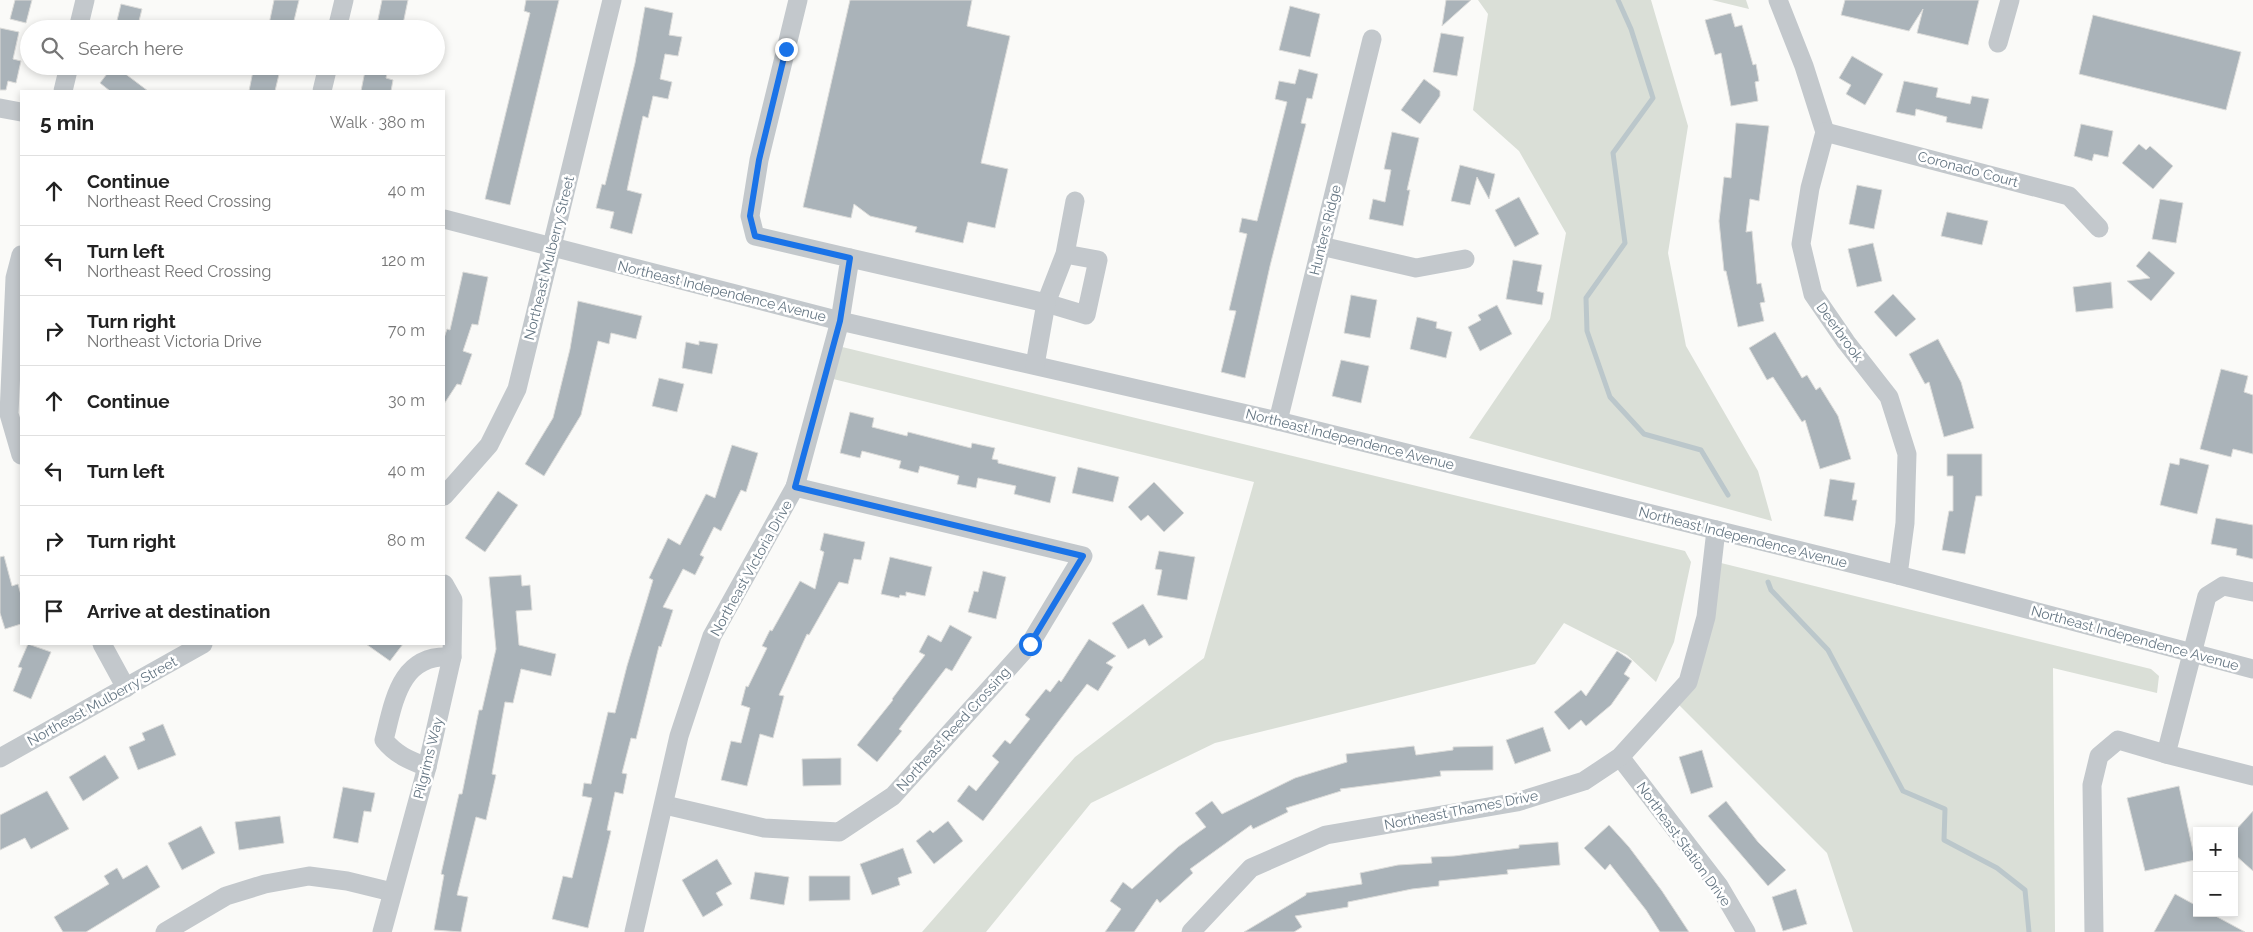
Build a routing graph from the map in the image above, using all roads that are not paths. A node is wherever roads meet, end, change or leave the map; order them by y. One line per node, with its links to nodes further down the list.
1 (85, 0): 7 (street)
2 (344, 0): 8 (street)
3 (612, 0): 22 (street, Northeast Mulberry Street)
4 (798, 0): 25 (street)
5 (1778, 0): 17 (street)
6 (2010, 0): 10 (street)
7 (80, 20)
8 (339, 20)
9 (1372, 39): 21 (street, Hunters Ridge)
10 (1998, 43)
11 (67, 75): 13 (street)
12 (326, 75): 14 (street)
13 (63, 90)
14 (322, 90)
15 (0, 108): 16 (street)
16 (20, 112)
17 (1825, 132): 20 (street, Coronado Court); 35 (street, Deerbrook)
18 (1075, 201): 23 (street)
19 (445, 219): 22 (street, Northeast Independence Avenue)
20 (2099, 228)
21 (1321, 246): 26 (street); 30 (street, Hunters Ridge)
22 (552, 247): 28 (street, Northeast Independence Avenue); 33 (street, Northeast Mulberry Street)
23 (1065, 254): 27 (street); 27 (street)
24 (20, 258): 31 (street)
25 (850, 258): 27 (street); 28 (street, Northeast Victoria Drive)
26 (1465, 259)
27 (1046, 303): 29 (street)
28 (840, 321): 29 (street, Northeast Independence Avenue); 32 (street, Northeast Victoria Drive)
29 (1035, 366): 30 (street, Northeast Independence Avenue)
30 (1278, 421): 34 (street, Northeast Independence Avenue)
31 (20, 452)
32 (795, 487): 49 (street, Northeast Victoria Drive); 49 (street, Northeast Reed Crossing)
33 (445, 495)
34 (1716, 530): 35 (street, Northeast Independence Avenue); 45 (street, Northeast Thames Drive)
35 (1898, 575): 40 (street, Northeast Independence Avenue)
36 (445, 586): 41 (street, Pilgrims Way)
37 (2253, 592): 40 (street)
38 (103, 645): 43 (street)
39 (201, 645): 43 (street, Northeast Mulberry Street)
40 (2193, 653): 42 (street, Northeast Independence Avenue); 44 (street)
41 (452, 657): 47 (street, Pilgrims Way); 47 (street)
42 (2253, 669)
43 (126, 688): 46 (street, Northeast Mulberry Street)
44 (2166, 754): 48 (street); 56 (street)
45 (1620, 757): 54 (street, Northeast Thames Drive); 55 (street, Northeast Station Drive)
46 (0, 758)
47 (427, 767): 50 (street, Pilgrims Way)
48 (2253, 776)
49 (665, 805): 53 (street, Northeast Victoria Drive)
50 (392, 892): 51 (street); 52 (street, Pilgrims Way)
51 (165, 932)
52 (382, 932)
53 (634, 932)
54 (1191, 932)
55 (1746, 932)
56 (2094, 932)

